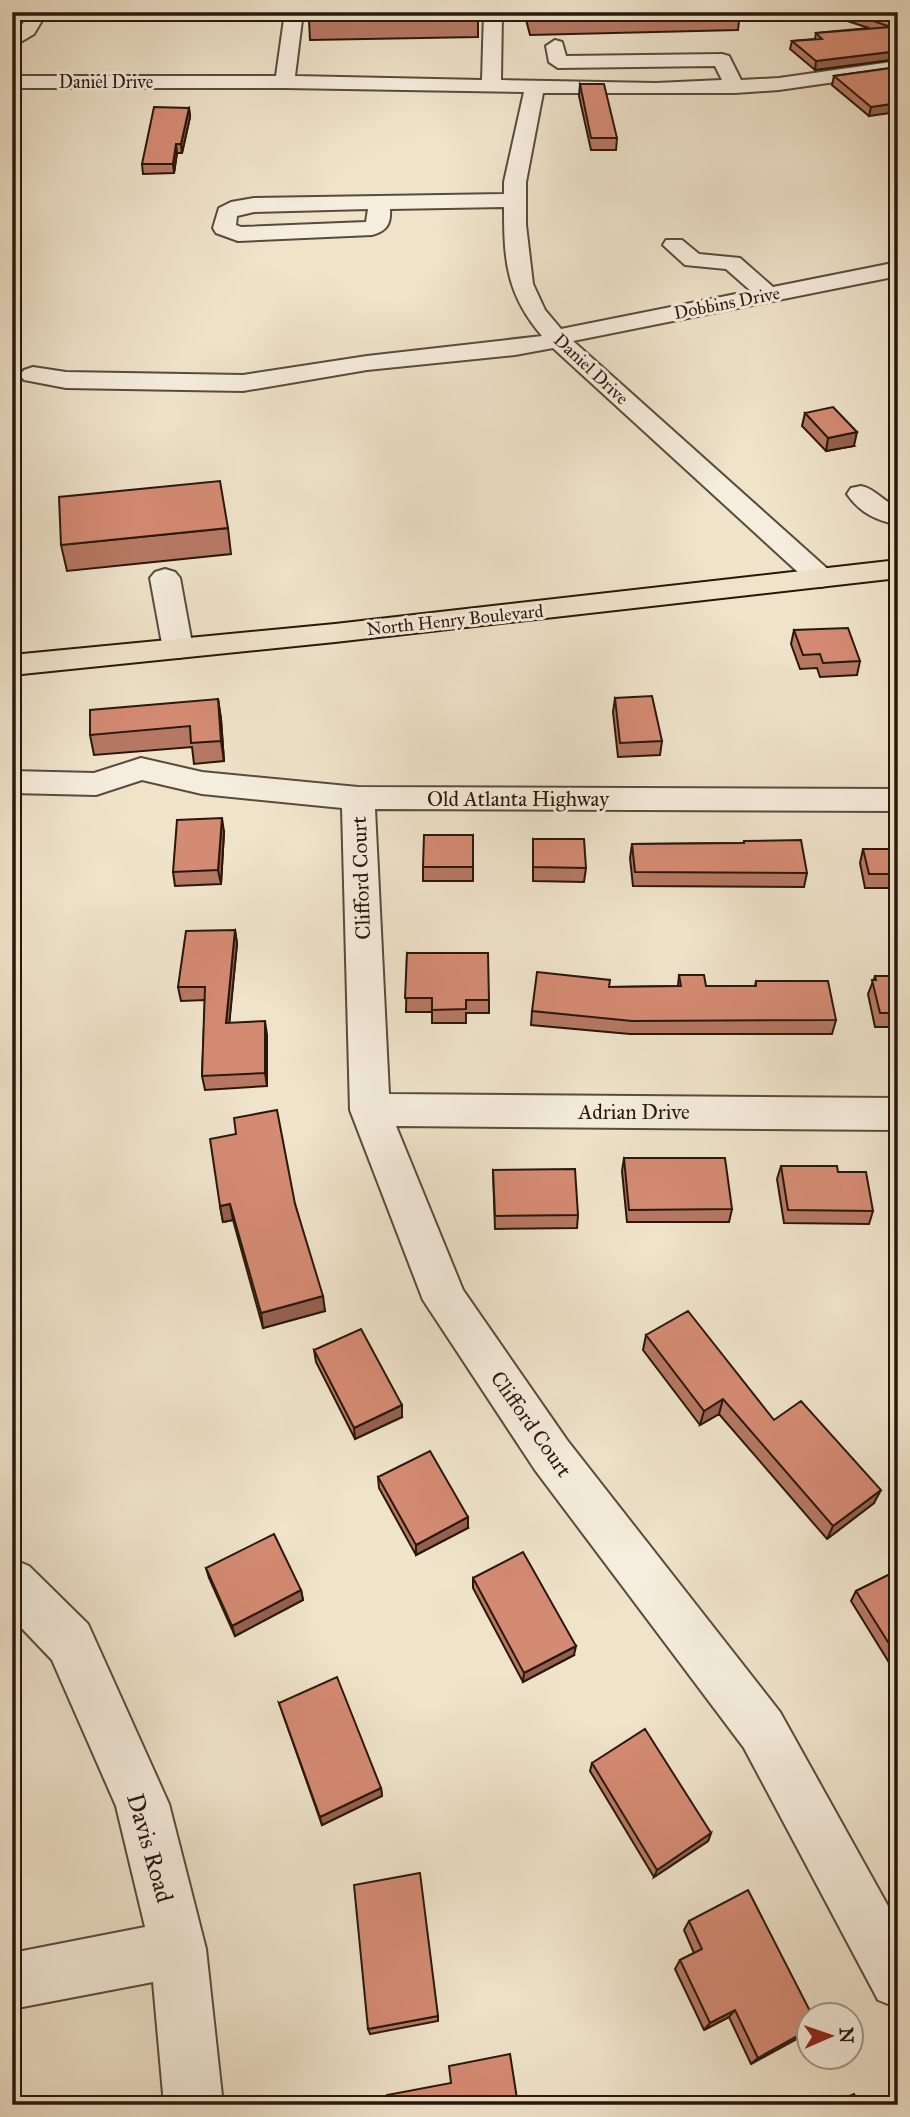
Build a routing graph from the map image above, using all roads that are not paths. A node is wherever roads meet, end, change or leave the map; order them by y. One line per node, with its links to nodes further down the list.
1 (38, 12): 4 (street)
2 (294, 12): 7 (street)
3 (493, 12): 8 (street)
4 (12, 41)
5 (894, 71): 11 (street, Daniel Drive)
6 (12, 82): 7 (street, Daniel Drive)
7 (285, 82): 8 (street, Daniel Drive)
8 (491, 86): 9 (street, Daniel Drive)
9 (535, 86): 10 (street, Daniel Drive); 12 (street, Daniel Drive)
10 (563, 87): 11 (street, Daniel Drive); 11 (street)
11 (735, 87)
12 (515, 200): 13 (street); 17 (street, Daniel Drive)
13 (380, 202): 13 (street)
14 (674, 245): 16 (street)
15 (898, 269): 16 (street, Dobbins Drive)
16 (769, 295): 17 (street, Dobbins Drive)
17 (558, 339): 18 (street, Dobbins Drive); 23 (street, Daniel Drive)
18 (33, 376)
19 (861, 494): 20 (street)
20 (898, 517)
21 (898, 569): 23 (main road, North Henry Boulevard)
22 (165, 578): 24 (street)
23 (821, 578): 24 (main road, North Henry Boulevard)
24 (178, 649): 25 (main road, North Henry Boulevard)
25 (12, 665)
26 (12, 782): 27 (street, Old Atlanta Highway)
27 (358, 798): 28 (street, Old Atlanta Highway); 29 (street, Clifford Court)
28 (898, 800)
29 (370, 1110): 30 (street, Adrian Drive); 33 (street, Clifford Court)
30 (898, 1114)
31 (12, 1583): 32 (street, Davis Road)
32 (178, 1949): 34 (street); 35 (street, Davis Road)
33 (898, 1980)
34 (12, 1981)
35 (194, 2105)

